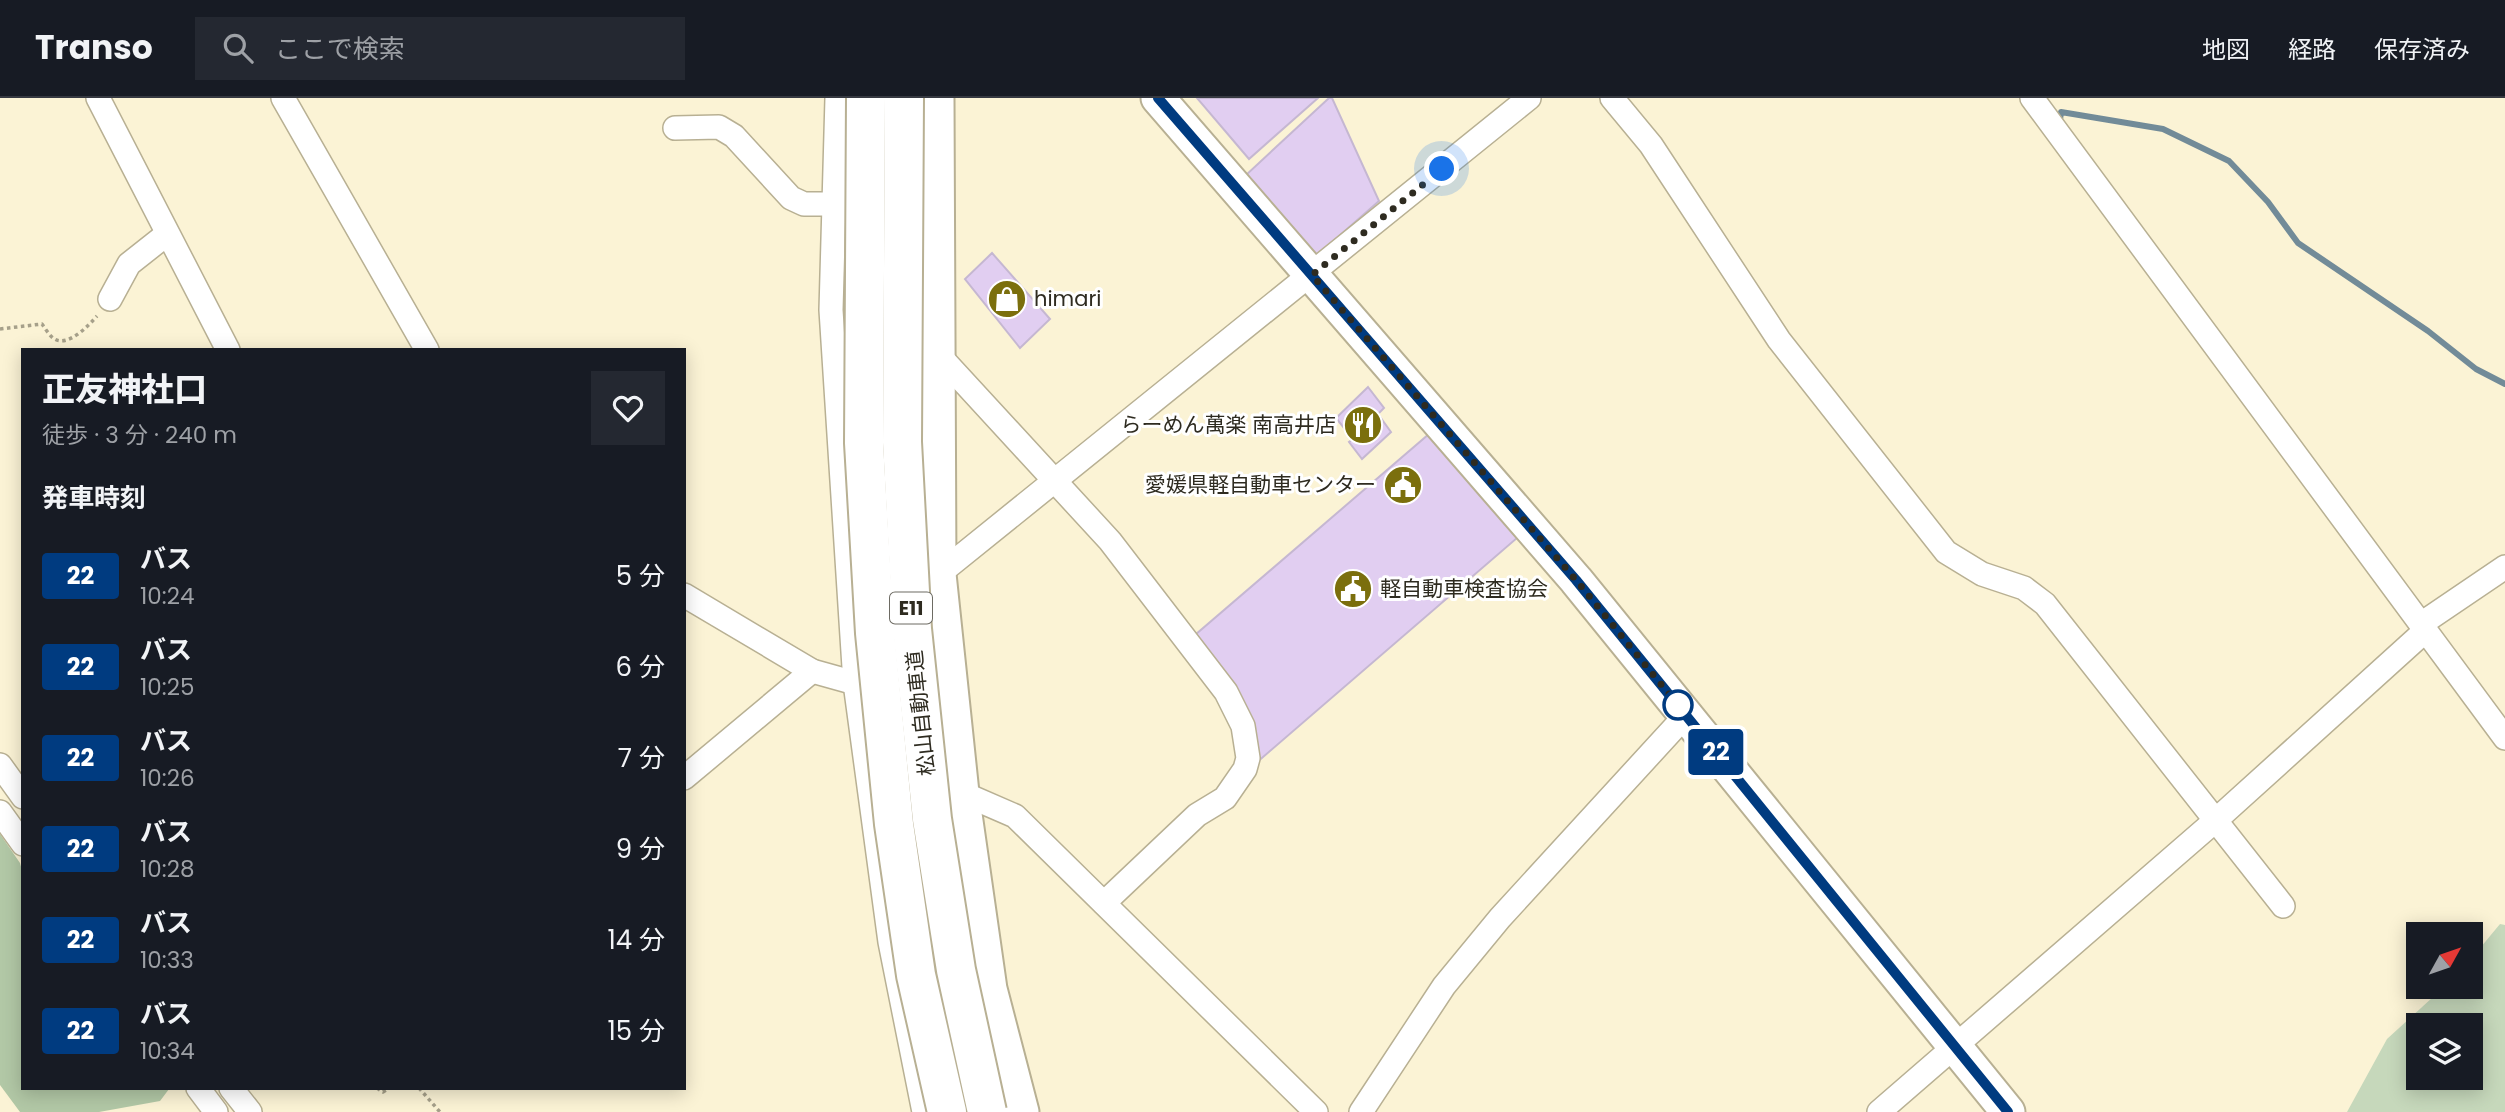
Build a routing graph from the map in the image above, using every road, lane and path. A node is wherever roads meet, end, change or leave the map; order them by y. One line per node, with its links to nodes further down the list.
1 (97, 98): 13 (street)
2 (283, 98): 18 (street)
3 (837, 98): 12 (street)
4 (866, 98): 46 (highway, 松山自動車道 / E11, bridge)
5 (904, 98): 47 (highway, 松山自動車道 / E11, bridge)
6 (937, 98): 19 (main road)
7 (1158, 98): 14 (main road)
8 (1529, 98): 14 (street)
9 (1612, 98): 34 (street)
10 (2032, 98): 24 (street)
11 (675, 128): 12 (street)
12 (834, 204): 26 (street)
13 (167, 233): 15 (street); 17 (street)
14 (1312, 275): 20 (street); 27 (main road)
15 (110, 299): 16 (path)
16 (0, 329)
17 (227, 348)
18 (427, 348)
19 (939, 354): 20 (street); 22 (main road)
20 (1055, 482): 22 (street); 36 (street)
21 (2505, 567): 24 (street)
22 (939, 575): 31 (main road)
23 (686, 596): 25 (street)
24 (2423, 627): 28 (street); 34 (street)
25 (812, 671): 26 (street); 30 (street)
26 (855, 683): 31 (street); 45 (street)
27 (1686, 715): 38 (main road); 50 (street)
28 (2505, 738)
29 (0, 765): 32 (street)
30 (686, 776)
31 (962, 793): 36 (street); 48 (main road)
32 (21, 794)
33 (0, 812): 35 (street)
34 (2216, 820): 37 (street); 38 (street)
35 (21, 841)
36 (1104, 903): 49 (street)
37 (2283, 906)
38 (1954, 1047): 51 (street); 52 (main road)
39 (200, 1090): 42 (street)
40 (234, 1090): 43 (street)
41 (421, 1090): 44 (path)
42 (216, 1112)
43 (250, 1112)
44 (440, 1112)
45 (924, 1112)
46 (947, 1112)
47 (987, 1112)
48 (1022, 1112)
49 (1316, 1112)
50 (1361, 1112)
51 (1879, 1112)
52 (2008, 1112)

